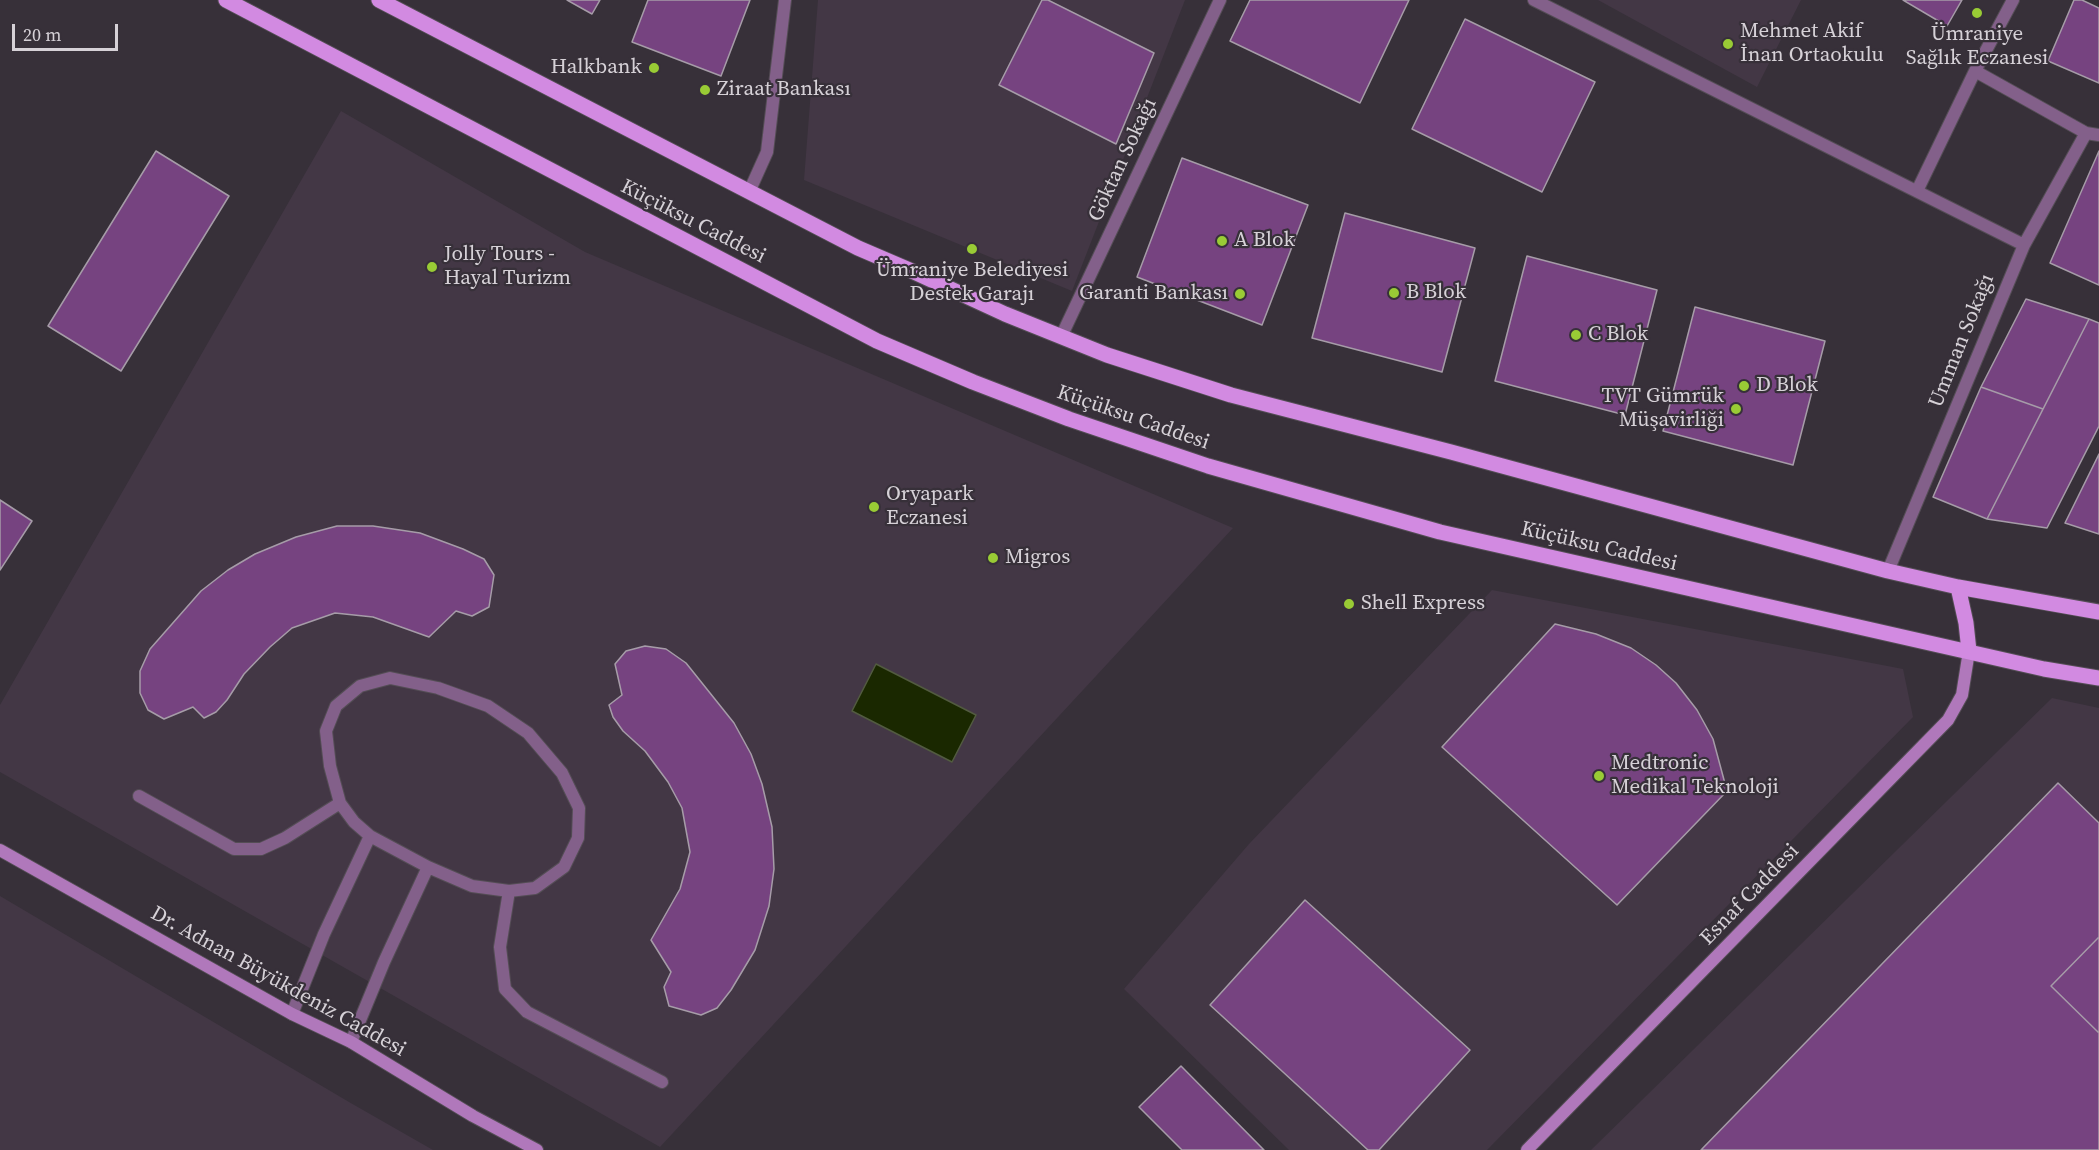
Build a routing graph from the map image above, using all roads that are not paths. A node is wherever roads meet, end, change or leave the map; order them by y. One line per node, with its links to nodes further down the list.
1 (226, 0): 16 (main road, Küçüksu Caddesi)
2 (379, 0): 10 (main road)
3 (785, 0): 10 (street)
4 (1220, 0): 12 (street, Göktan Sokağı)
5 (1534, 0): 9 (street)
6 (2013, 0): 7 (street)
7 (1975, 71): 8 (street); 9 (street)
8 (2093, 134): 11 (street, Umman Sokağı)
9 (1917, 191): 11 (street)
10 (749, 192): 12 (main road)
11 (2024, 245): 13 (street, Umman Sokağı)
12 (1061, 337): 13 (main road)
13 (1888, 571): 14 (main road)
14 (1958, 587): 15 (main road); 16 (main road)
15 (2099, 612)
16 (1969, 651): 17 (main road, Küçüksu Caddesi); 28 (main road, Esnaf Caddesi)
17 (2099, 678)
18 (139, 796): 19 (street)
19 (340, 803): 20 (street); 23 (street)
20 (370, 836): 22 (street); 24 (street)
21 (0, 850): 24 (main road, Dr. Adnan Büyükdeniz Caddesi)
22 (428, 867): 23 (street); 25 (street)
23 (509, 891): 26 (street)
24 (292, 1014): 25 (main road, Dr. Adnan Büyükdeniz Caddesi)
25 (351, 1042): 27 (main road, Dr. Adnan Büyükdeniz Caddesi)
26 (662, 1082)
27 (537, 1150)
28 (1527, 1150)

